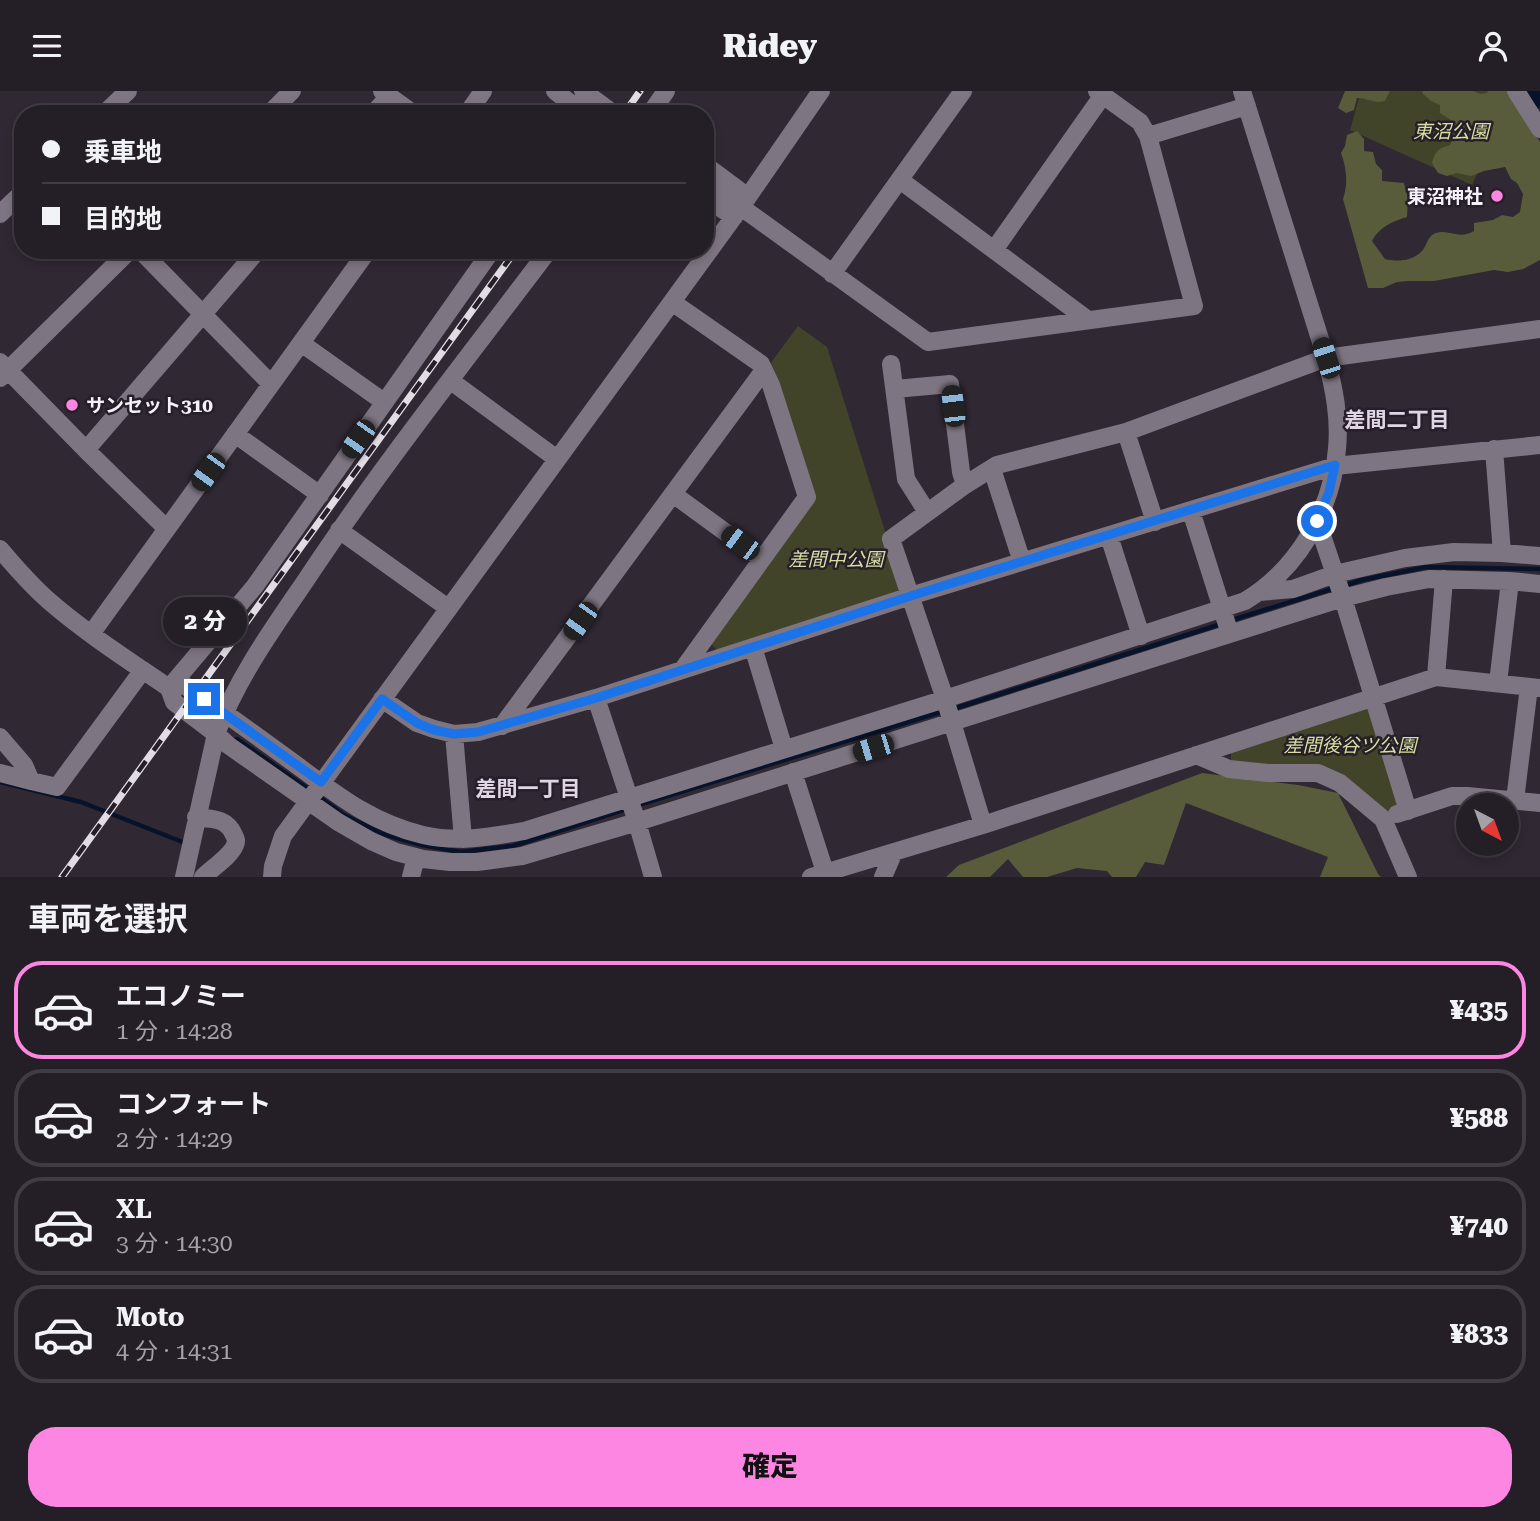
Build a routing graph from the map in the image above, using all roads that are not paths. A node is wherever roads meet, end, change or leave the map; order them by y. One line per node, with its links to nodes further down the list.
1 (292, 91): 10 (street)
2 (555, 91): 12 (street)
3 (583, 91): 13 (street)
4 (821, 91): 19 (street)
5 (963, 91): 16 (street)
6 (1516, 91): 14 (street)
7 (385, 93): 11 (street)
8 (1100, 93): 15 (street); 22 (street)
9 (1245, 99): 15 (street); 36 (street)
10 (278, 105)
11 (402, 105)
12 (573, 105)
13 (602, 105)
14 (1540, 129)
15 (1148, 136): 33 (street)
16 (900, 180): 22 (street); 30 (street)
17 (714, 187): 19 (street)
18 (14, 201): 20 (street)
19 (741, 207): 21 (street); 30 (street)
20 (0, 214)
21 (714, 244)
22 (994, 250): 33 (street)
23 (120, 259): 38 (street)
24 (149, 259): 32 (street)
25 (250, 259): 32 (street)
26 (362, 259): 35 (street)
27 (486, 259): 43 (street)
28 (542, 259): 40 (street)
29 (703, 259): 31 (street)
30 (832, 274): 33 (street)
31 (672, 302): 39 (street); 49 (street)
32 (202, 314): 41 (street); 48 (street)
33 (1088, 320)
34 (1540, 329): 36 (street)
35 (301, 343): 41 (street); 43 (street)
36 (1326, 358): 44 (street); 50 (street)
37 (891, 364): 42 (street)
38 (3, 370): 48 (street)
39 (764, 370): 53 (street); 65 (street)
40 (451, 381): 49 (street); 60 (street)
41 (271, 384): 45 (street)
42 (895, 389): 52 (street); 56 (street)
43 (384, 402): 54 (street)
44 (1126, 432): 51 (street); 58 (street)
45 (235, 434): 54 (street); 59 (street)
46 (1540, 445): 47 (street)
47 (1494, 449): 50 (street); 62 (street)
48 (86, 450): 59 (street)
49 (557, 459): 74 (street)
50 (1335, 465): 55 (street); 57 (street)
51 (992, 469): 52 (street); 66 (street)
52 (965, 485): 56 (street)
53 (673, 494): 65 (street); 92 (street)
54 (320, 495): 84 (street)
55 (1191, 511): 58 (street); 75 (street)
56 (926, 512): 72 (street)
57 (1317, 521): 67 (street); 71 (street)
58 (1155, 522): 61 (street)
59 (167, 529): 76 (street)
60 (339, 530): 74 (street); 90 (street)
61 (1109, 536): 66 (street); 78 (street)
62 (1502, 553): 64 (street); 67 (street)
63 (2, 556): 76 (street)
64 (1540, 556)
65 (762, 559): 80 (street)
66 (1022, 562): 72 (street)
67 (1335, 574): 71 (street); 73 (street)
68 (1444, 579): 69 (street); 73 (street); 82 (street)
69 (1510, 580): 70 (street); 83 (street)
70 (1540, 584)
71 (1259, 592): 75 (street)
72 (910, 596): 79 (street); 89 (street)
73 (1343, 598): 77 (street); 86 (street)
74 (448, 608): 88 (street)
75 (1222, 608): 77 (street); 78 (street)
76 (91, 634): 81 (street)
77 (1230, 634): 91 (street)
78 (1141, 636): 89 (street)
79 (752, 647): 80 (street); 96 (street)
80 (683, 669): 87 (street)
81 (143, 670): 84 (street); 100 (street)
82 (1436, 677): 83 (street); 86 (street)
83 (1498, 683): 85 (street)
84 (169, 688): 90 (street); 93 (street)
85 (1534, 688): 102 (street)
86 (1373, 696): 97 (street); 108 (street)
87 (596, 698): 92 (street); 104 (street)
88 (382, 699): 94 (street); 101 (street)
89 (945, 699): 91 (street); 96 (street)
90 (224, 713): 93 (street); 101 (street)
91 (952, 723): 98 (street); 112 (street)
92 (502, 726): 94 (street)
93 (216, 734): 106 (street); 109 (street)
94 (454, 734): 113 (street)
95 (0, 737): 100 (street)
96 (784, 749): 104 (street)
97 (1196, 755): 110 (street); 112 (street)
98 (793, 772): 111 (street); 116 (street)
99 (0, 773): 100 (street)
100 (31, 781)
101 (321, 782): 106 (street); 113 (street)
102 (1516, 793)
103 (1456, 796): 108 (street)
104 (629, 798): 111 (street); 113 (street)
105 (1519, 800): 107 (street)
106 (307, 802): 115 (street); 119 (street)
107 (1540, 803)
108 (1408, 811): 110 (street)
109 (196, 817): 117 (street); 118 (street)
110 (1383, 818): 123 (street)
111 (637, 822): 115 (street); 121 (street)
112 (983, 825): 114 (street)
113 (463, 839)
114 (894, 852): 116 (street); 122 (street)
115 (416, 857): 120 (street)
116 (818, 875)
117 (184, 877)
118 (203, 877)
119 (272, 877)
120 (411, 877)
121 (653, 877)
122 (883, 877)
123 (1408, 877)

